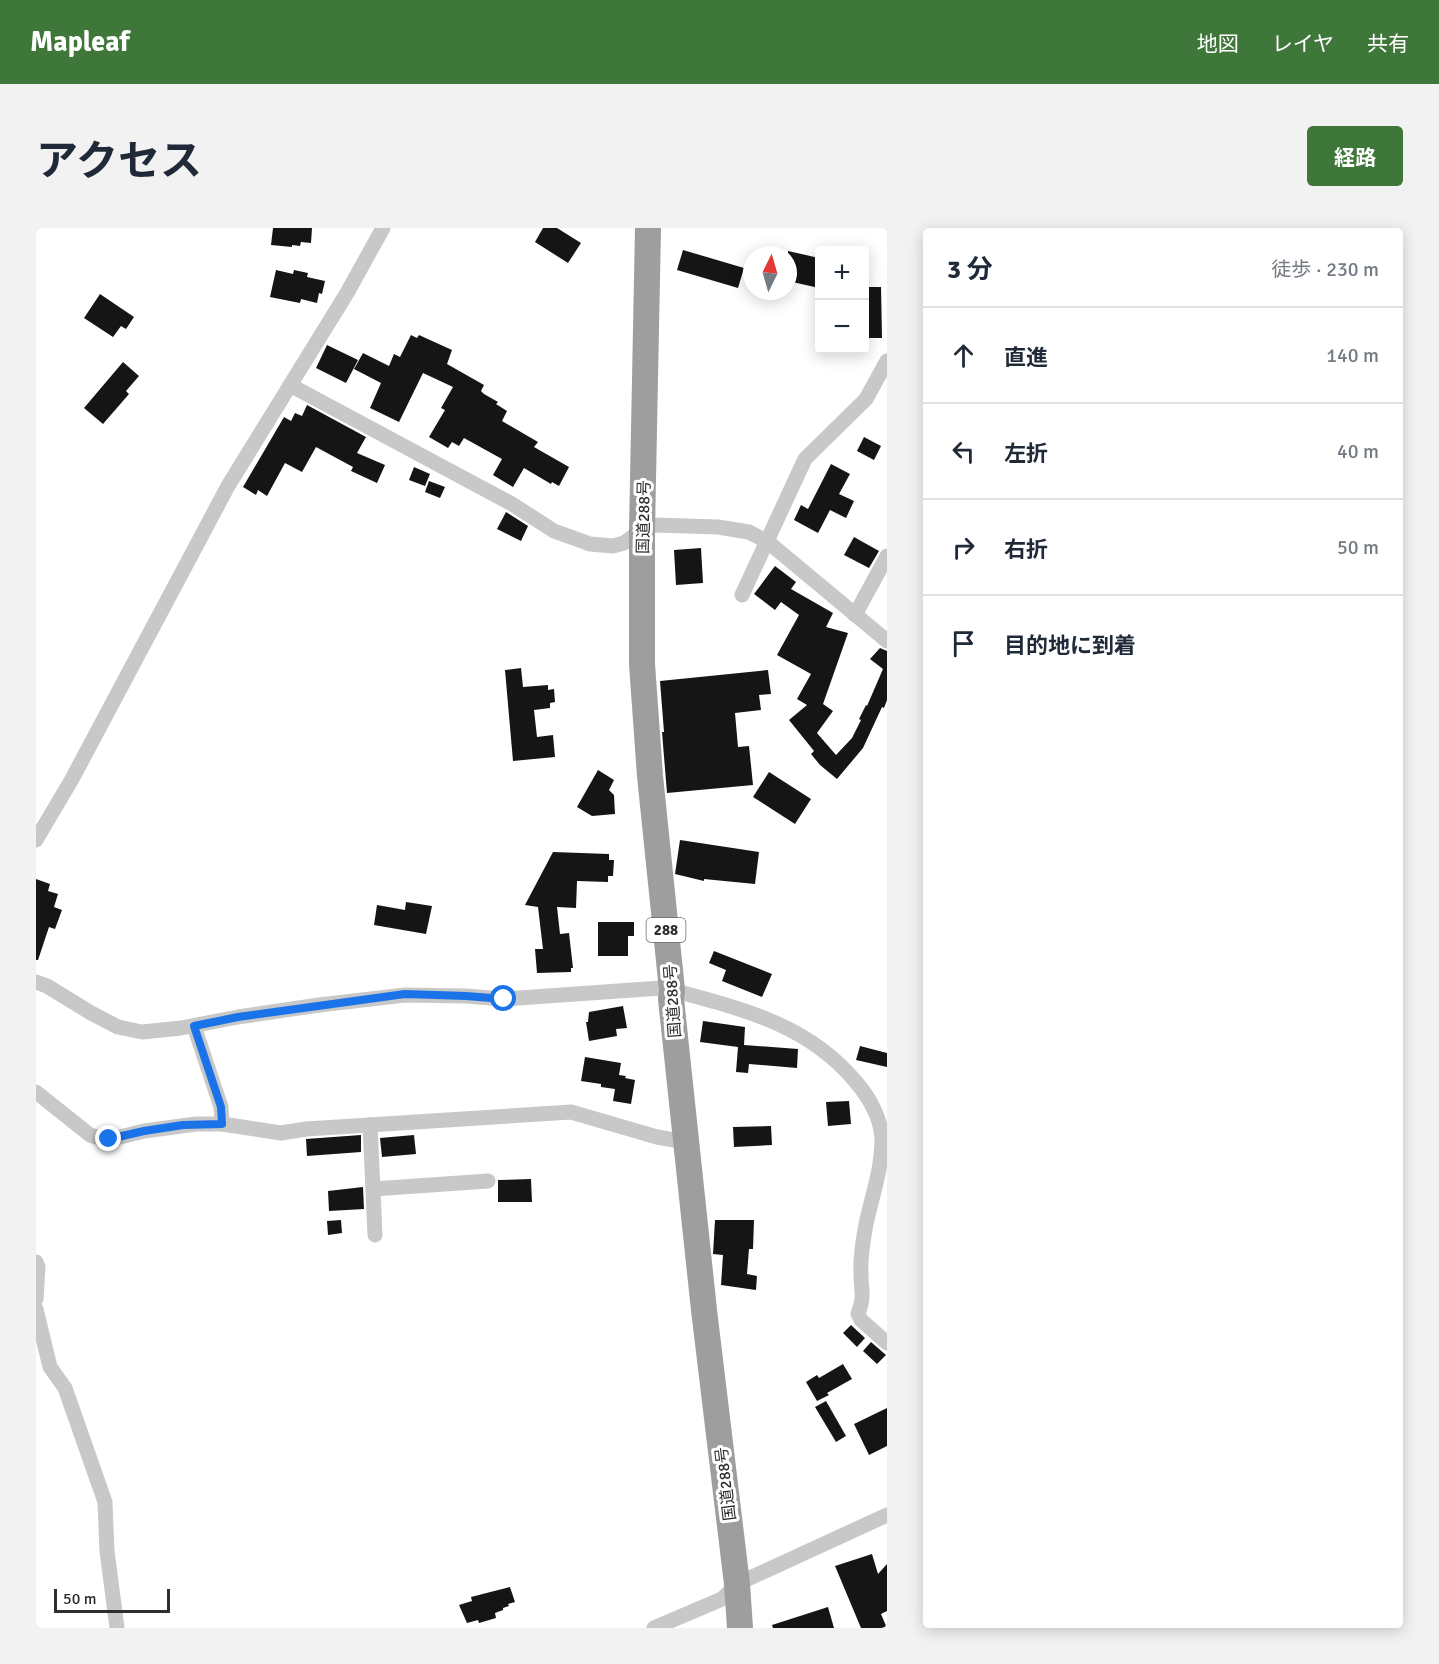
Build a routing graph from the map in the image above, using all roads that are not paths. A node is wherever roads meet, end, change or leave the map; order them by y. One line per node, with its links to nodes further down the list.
1 (383, 228): 5 (street)
2 (634, 228): 6 (highway, 国道288号 / 288)
3 (648, 228): 6 (highway, 国道288号 / 288)
4 (887, 361): 7 (street)
5 (290, 385): 6 (street); 12 (street)
6 (636, 534): 7 (street); 14 (highway, 国道288号 / 288)
7 (768, 542): 9 (street); 10 (street)
8 (887, 556): 10 (street)
9 (742, 595)
10 (855, 615): 11 (street)
11 (887, 641)
12 (36, 840)
13 (36, 982): 15 (street)
14 (667, 989): 15 (street); 19 (highway, 国道288号 / 288); 26 (street)
15 (194, 1026): 17 (street)
16 (36, 1092): 17 (street)
17 (222, 1124): 18 (street)
18 (370, 1125): 19 (street); 21 (street)
19 (682, 1142): 28 (highway, 国道288号 / 288)
20 (488, 1181): 21 (street)
21 (373, 1188): 22 (street)
22 (375, 1234)
23 (36, 1262): 24 (street)
24 (36, 1299)
25 (36, 1309): 29 (street)
26 (887, 1343)
27 (887, 1515): 28 (street)
28 (730, 1592): 30 (street); 31 (highway, 国道288号 / 288); 32 (highway, 国道288号 / 288)
29 (117, 1628)
30 (654, 1628)
31 (726, 1628)
32 (740, 1628)

